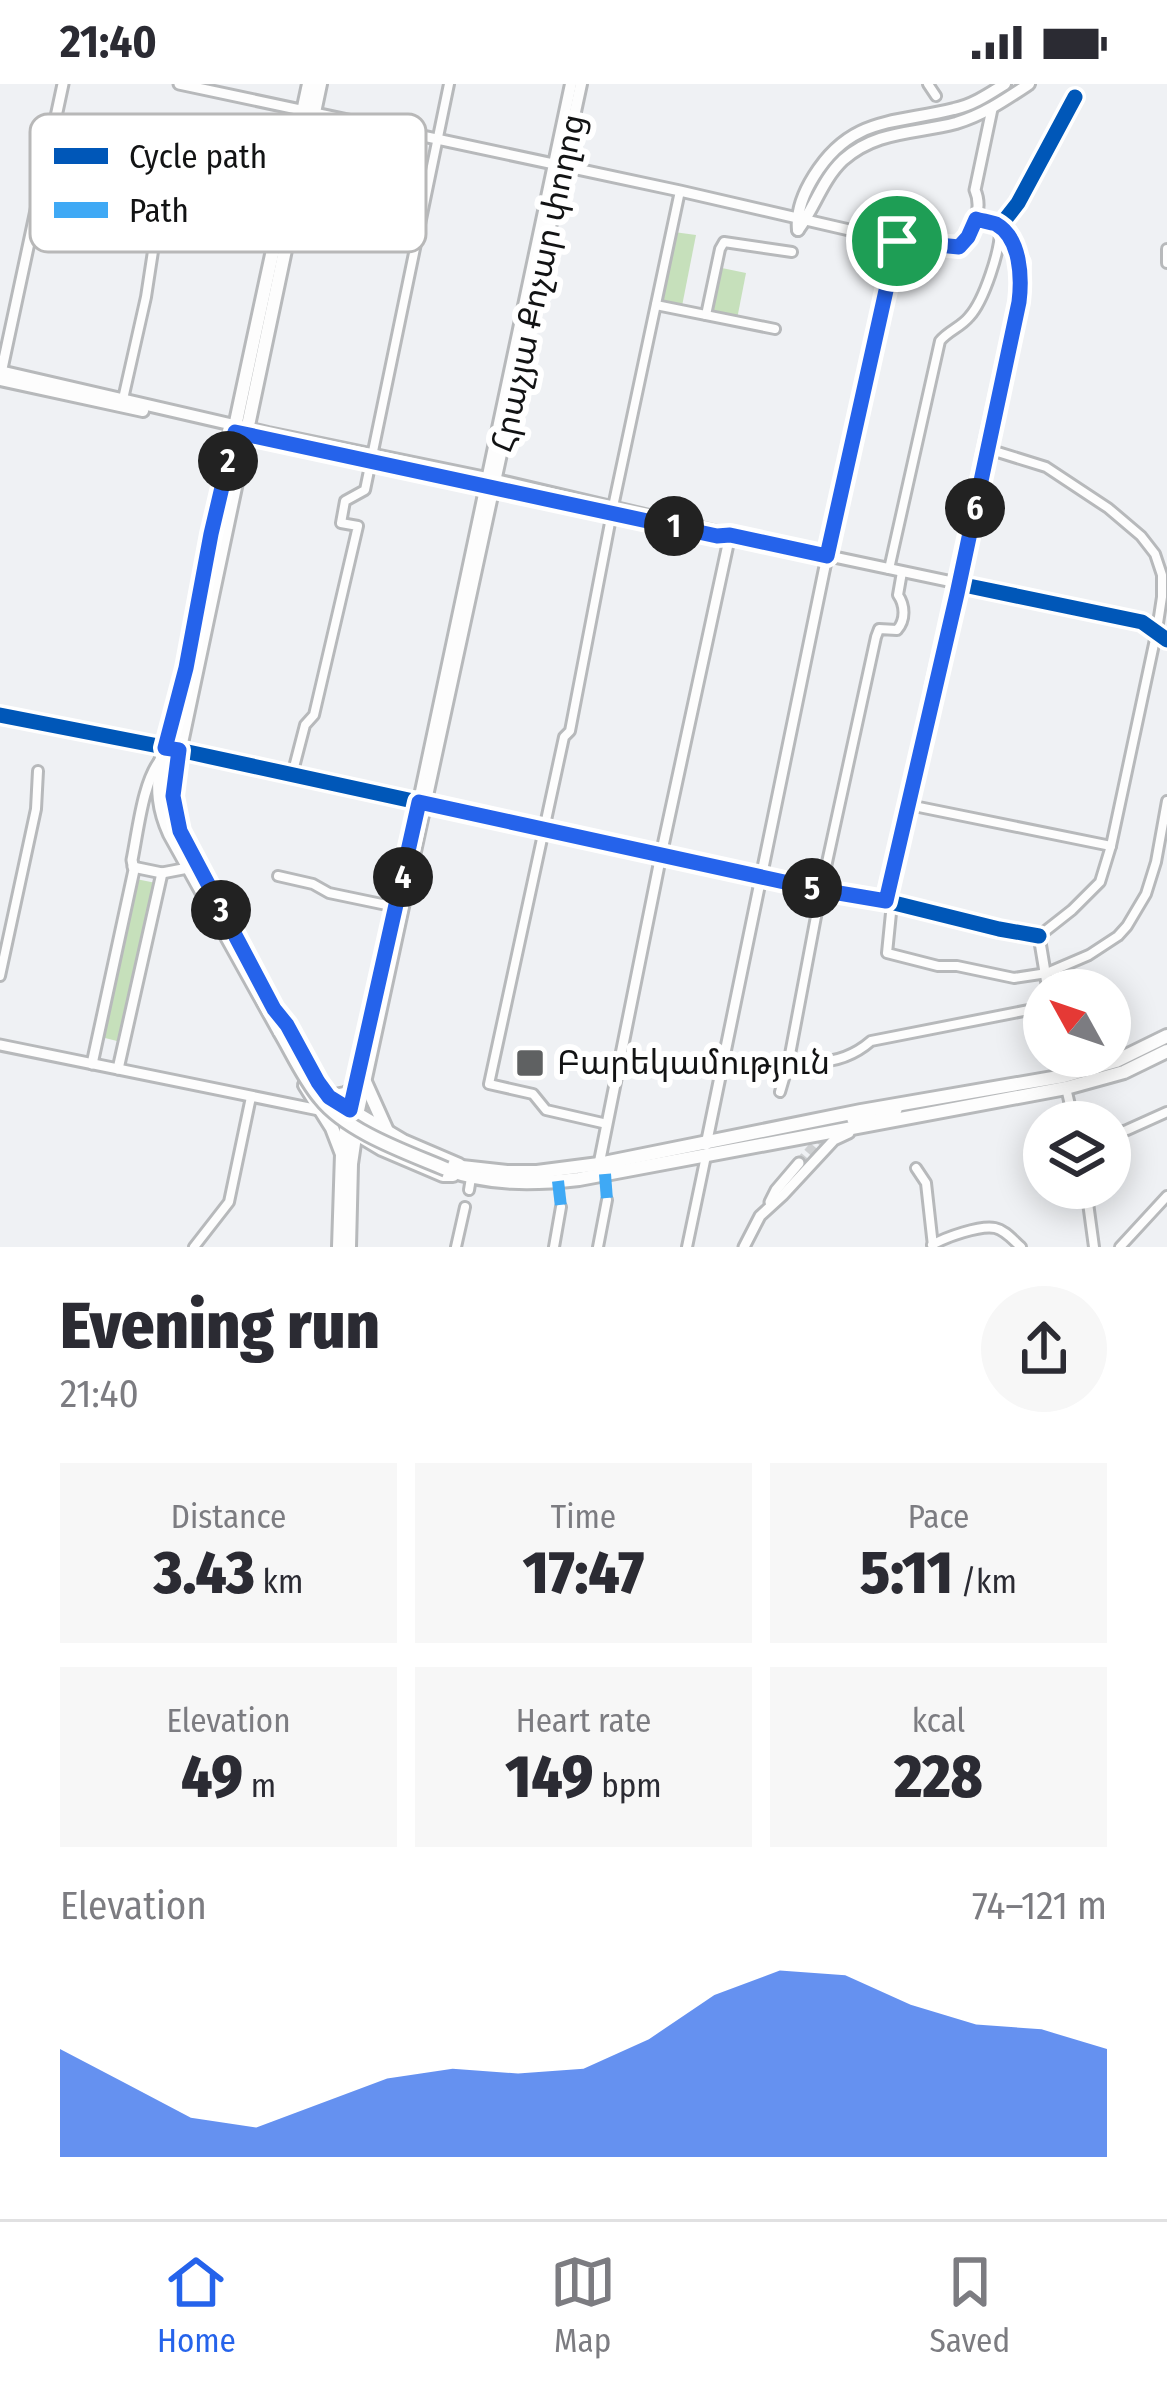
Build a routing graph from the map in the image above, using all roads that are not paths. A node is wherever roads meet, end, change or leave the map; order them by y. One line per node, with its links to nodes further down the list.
1 (63, 84): 15 (street)
2 (179, 84): 14 (street)
3 (309, 84): 14 (main road)
4 (320, 84): 14 (main road)
5 (449, 84): 18 (street)
6 (571, 84): 19 (main road, Հրաչյա Քոչար փողոց)
7 (581, 84): 19 (main road, Հրաչյա Քոչար փողոց)
8 (928, 84): 11 (street)
9 (1005, 84): 22 (main road)
10 (1029, 84): 13 (main road)
11 (936, 96)
12 (1075, 97): 24 (street)
13 (992, 109): 22 (main road); 23 (street)
14 (308, 113): 16 (street)
15 (57, 114)
16 (313, 114)
17 (426, 137): 18 (street)
18 (438, 139): 19 (street); 21 (street)
19 (558, 165): 20 (street); 41 (main road, Հրաչյա Քոչար փողոց)
20 (680, 191): 22 (street); 33 (street)
21 (426, 196)
22 (801, 218): 26 (street)
23 (976, 219): 24 (street); 26 (street)
24 (1000, 226): 39 (street); 45 (street)
25 (30, 236): 36 (street)
26 (897, 241): 44 (street)
27 (1167, 249): 32 (street)
28 (153, 252): 37 (street)
29 (279, 252): 38 (main road)
30 (414, 252): 40 (street)
31 (792, 252): 34 (street)
32 (1167, 263)
33 (656, 305): 34 (street); 42 (street)
34 (706, 315): 35 (street)
35 (775, 329)
36 (0, 375): 37 (main road); 38 (main road)
37 (123, 399): 38 (main road)
38 (241, 430): 40 (main road); 51 (main road)
39 (988, 449): 47 (street); 48 (street)
40 (371, 457): 41 (main road); 53 (street)
41 (491, 483): 42 (main road); 55 (main road, Հրաչյա Քոչար փողոց)
42 (613, 510): 43 (main road); 57 (street)
43 (730, 535): 44 (street); 59 (street)
44 (827, 556): 45 (street); 64 (street)
45 (889, 570): 46 (street)
46 (902, 572): 47 (street); 65 (street)
47 (959, 584): 48 (street); 56 (street)
48 (1157, 631): 49 (street); 58 (street)
49 (1167, 640)
50 (0, 715): 51 (street)
51 (169, 752): 53 (street); 60 (street); 61 (main road); 74 (main road)
52 (38, 771): 71 (street)
53 (292, 775): 55 (street)
54 (1167, 801): 70 (street)
55 (422, 803): 57 (street); 67 (main road, Հրաչյա Քոչար փողոց); 83 (main road, Հրաչյա Քոչար փողոց)
56 (908, 805): 58 (street); 66 (street)
57 (544, 830): 59 (street); 94 (street)
58 (1111, 846): 68 (street)
59 (661, 855): 64 (street); 94 (street)
60 (133, 867): 62 (street); 79 (street)
61 (188, 868): 62 (street); 74 (main road)
62 (162, 873): 80 (street)
63 (278, 876): 67 (street)
64 (760, 876): 65 (street); 98 (street)
65 (821, 890): 66 (street); 78 (street)
66 (889, 902): 68 (street); 72 (street)
67 (396, 908): 83 (main road, Հրաչյա Քոչար փողոց)
68 (1039, 936): 69 (street)
69 (1043, 969)
70 (1056, 969)
71 (0, 976)
72 (1023, 976)
73 (1023, 1011): 78 (street)
74 (272, 1012): 86 (main road); 89 (main road); 93 (main road, bridge)
75 (1167, 1036): 82 (main road)
76 (0, 1045): 79 (street)
77 (1167, 1052): 82 (main road)
78 (789, 1059): 84 (street)
79 (92, 1064): 80 (street)
80 (118, 1069): 85 (street)
81 (1064, 1077): 82 (street)
82 (1065, 1082): 87 (street); 88 (main road); 92 (main road)
83 (359, 1086): 86 (main road); 93 (main road, Հրաչյա Քոչար փողոց); 96 (main road)
84 (780, 1092)
85 (251, 1097): 89 (street); 111 (street)
86 (329, 1097): 89 (main road); 93 (main road)
87 (1069, 1101)
88 (919, 1102): 91 (street); 98 (main road)
89 (320, 1110): 99 (main road)
90 (1167, 1112): 95 (street)
91 (852, 1120)
92 (889, 1121): 98 (main road); 109 (street)
93 (354, 1122): 96 (main road); 97 (main road); 99 (main road); 103 (main road, bridge)
94 (607, 1124): 102 (street)
95 (1131, 1128)
96 (388, 1132): 97 (main road); 103 (main road)
97 (382, 1149): 99 (main road); 103 (main road)
98 (706, 1150): 102 (main road); 117 (street)
99 (347, 1159): 112 (main road); 113 (main road)
100 (799, 1163): 109 (street)
101 (916, 1168): 110 (street)
102 (604, 1174): 103 (main road); 103 (main road)
103 (466, 1177)
104 (1167, 1196): 121 (street)
105 (607, 1200): 116 (street)
106 (465, 1207): 114 (street)
107 (562, 1207): 115 (street)
108 (1089, 1209): 120 (street)
109 (766, 1210): 118 (street)
110 (933, 1246): 119 (street)
111 (194, 1247)
112 (339, 1247)
113 (349, 1247)
114 (456, 1247)
115 (554, 1247)
116 (598, 1247)
117 (687, 1247)
118 (745, 1247)
119 (1021, 1247)
120 (1094, 1247)
121 (1120, 1247)

